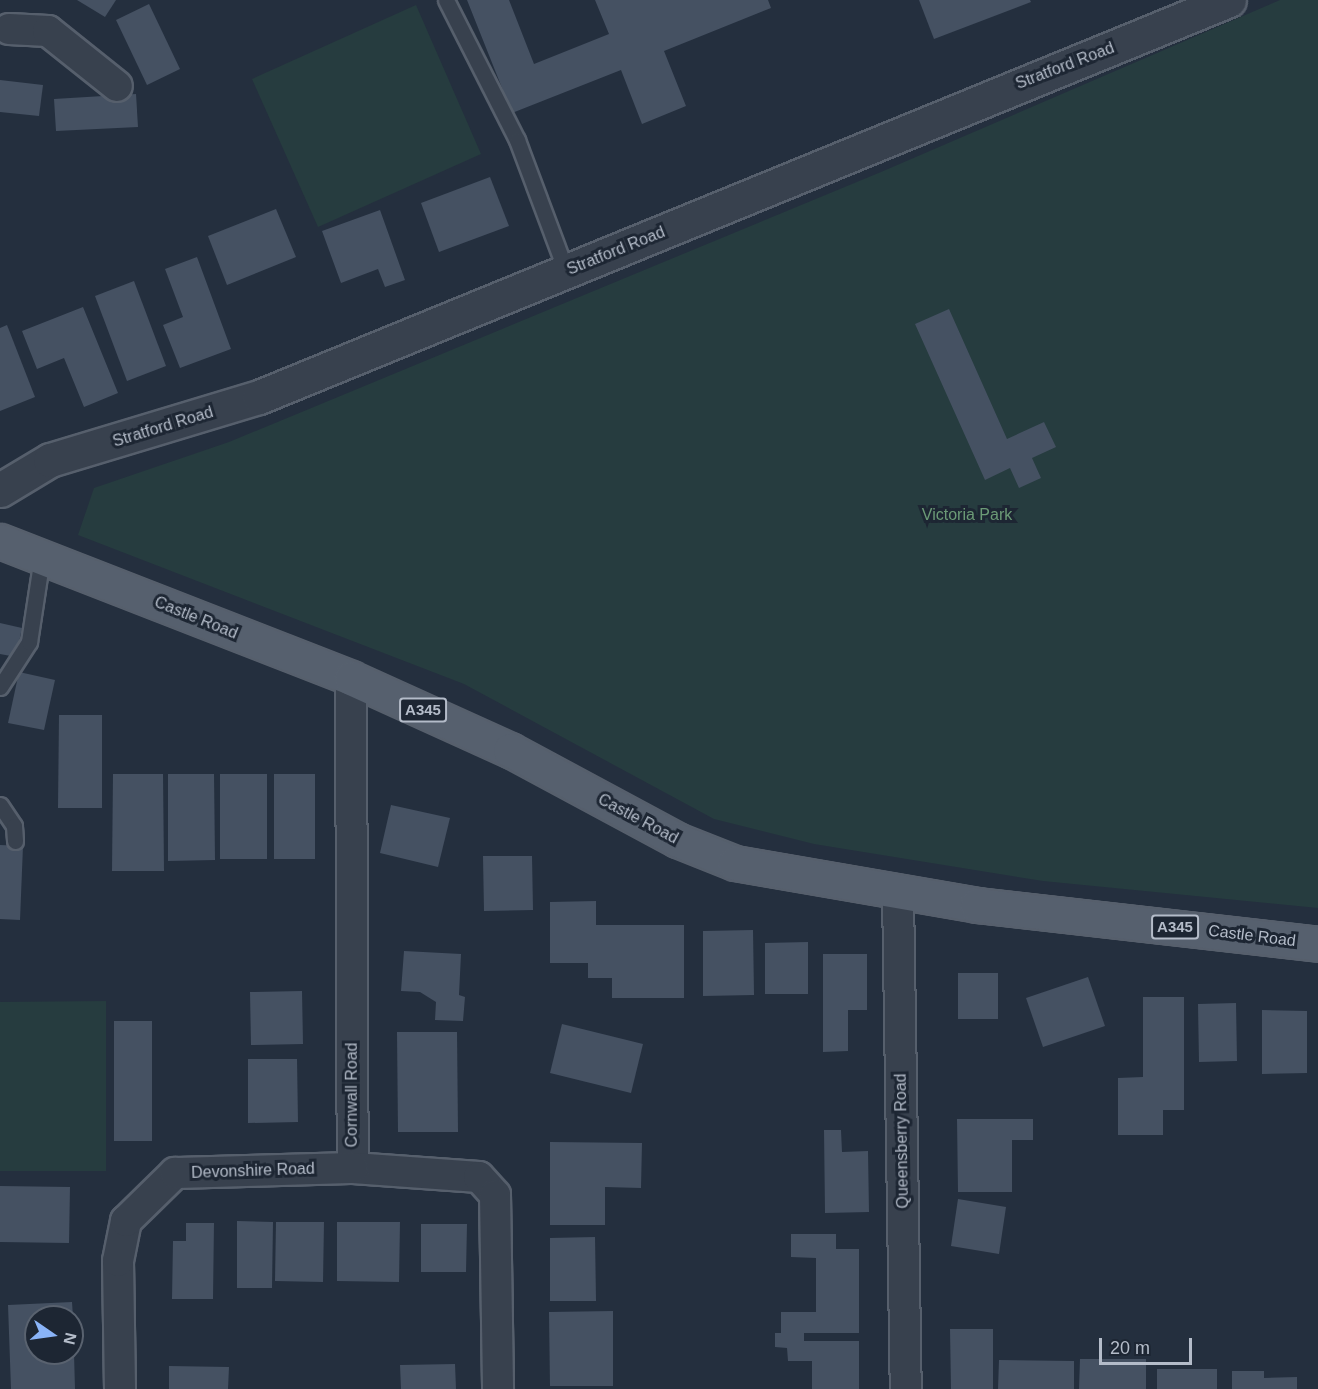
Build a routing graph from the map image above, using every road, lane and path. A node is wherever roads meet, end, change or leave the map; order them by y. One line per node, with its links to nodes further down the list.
1 (446, 0): 5 (lane)
2 (1229, 0): 5 (street, Stratford Road)
3 (3, 22): 4 (street)
4 (117, 86)
5 (566, 271): 6 (street, Stratford Road)
6 (0, 490)
7 (0, 541): 8 (main road, Castle Road / A345)
8 (42, 557): 9 (main road, Castle Road / A345); 10 (lane)
9 (351, 678): 13 (main road, Castle Road / A345); 15 (street, Cornwall Road)
10 (0, 687)
11 (0, 805): 12 (lane)
12 (15, 841)
13 (898, 894): 14 (main road, Castle Road / A345); 18 (street, Queensberry Road)
14 (1318, 944)
15 (352, 1168): 16 (street, Devonshire Road); 17 (street, Cornwall Road)
16 (120, 1389)
17 (498, 1389)
18 (906, 1389)

